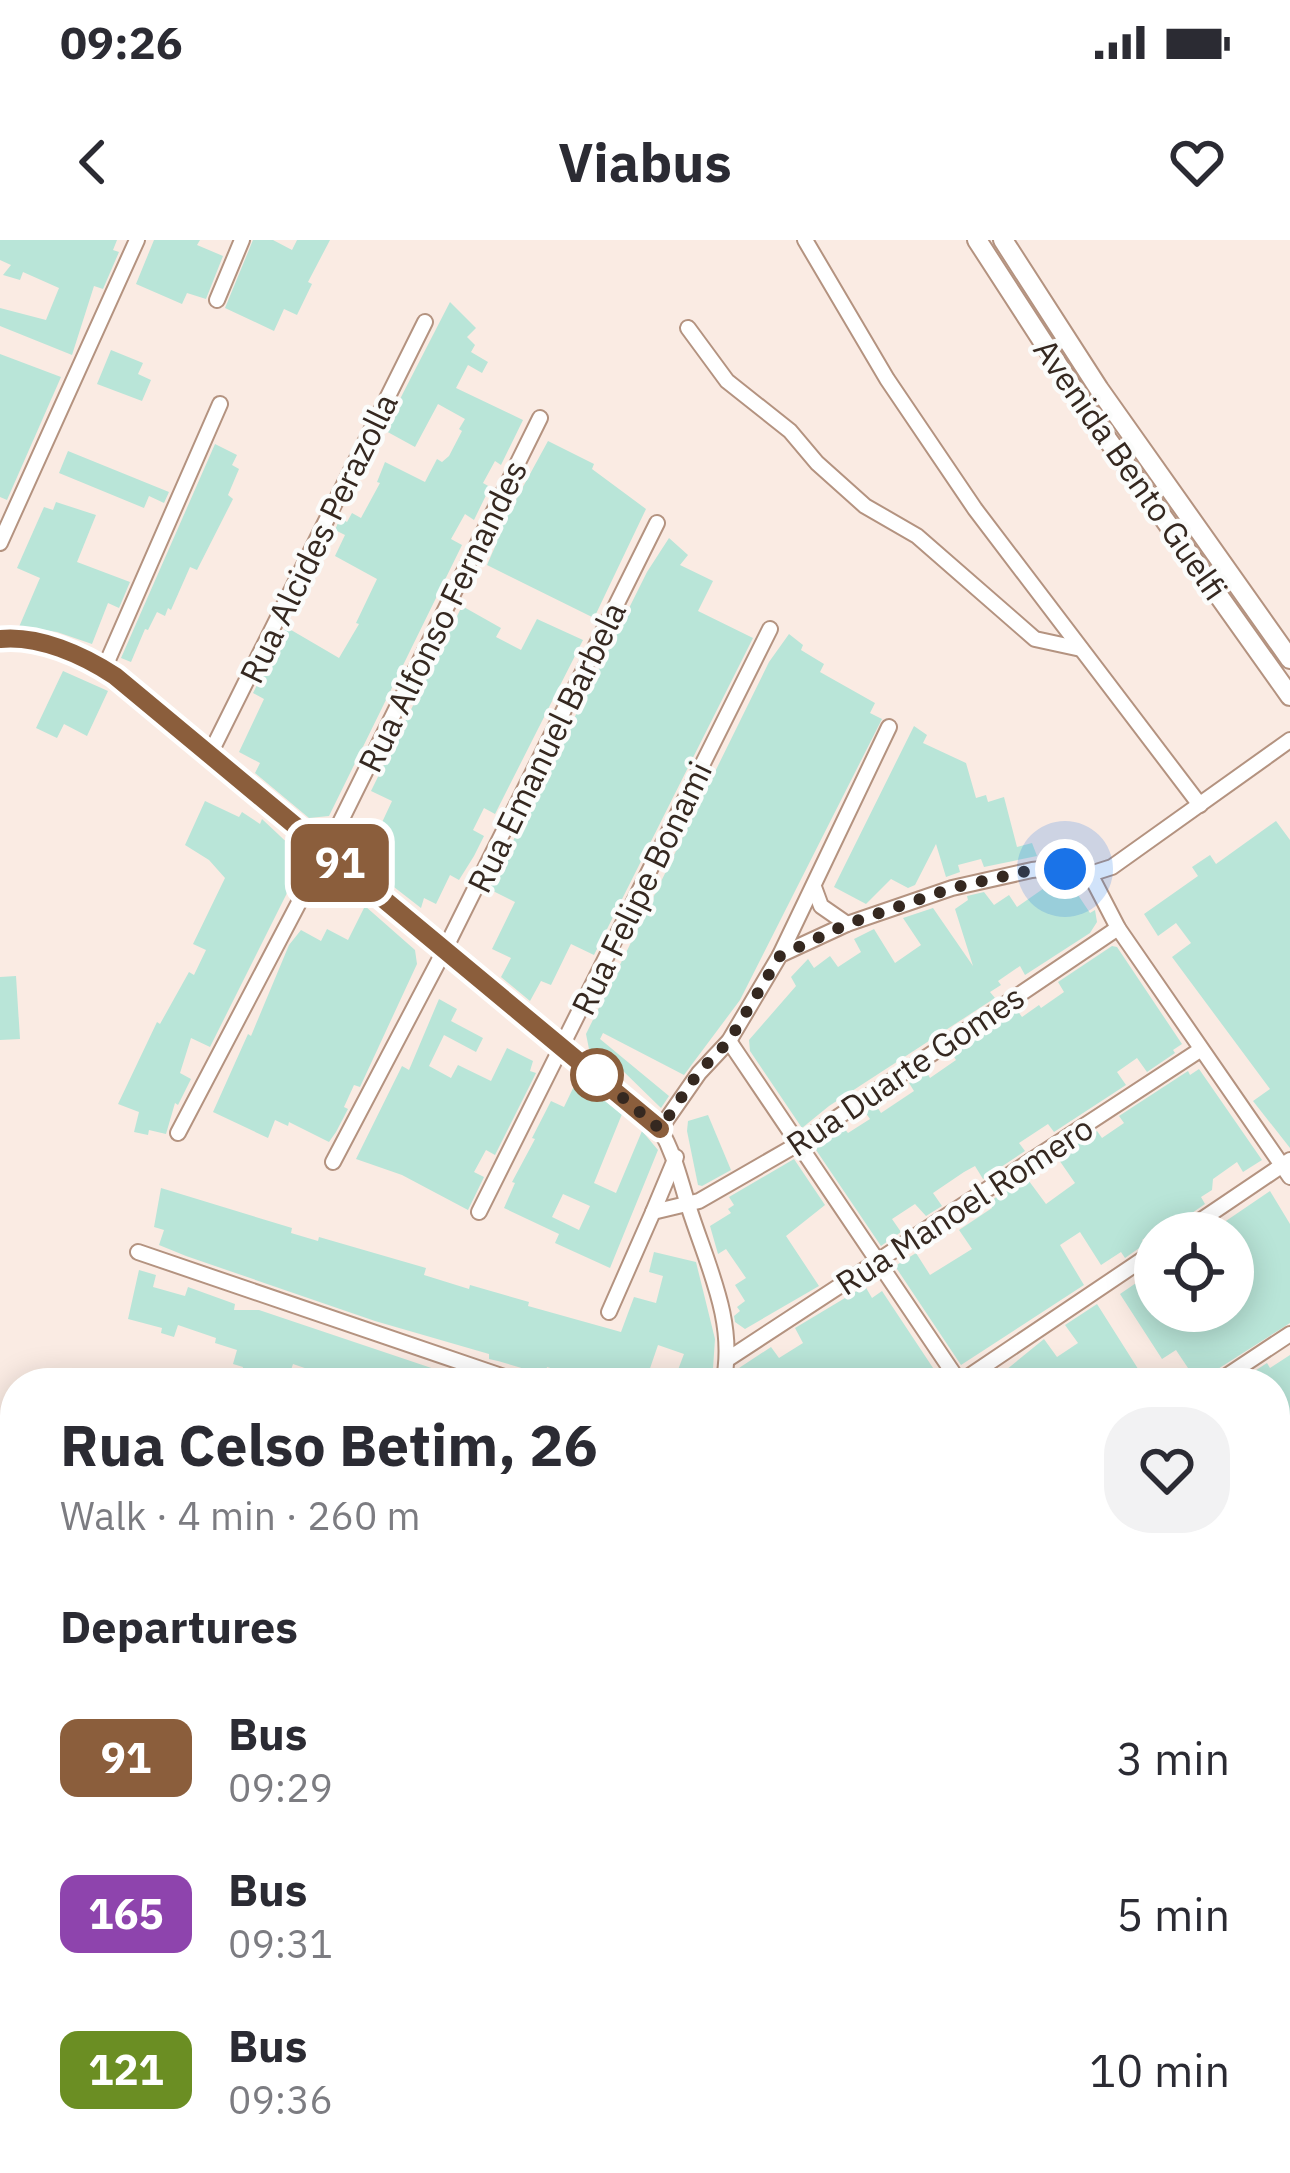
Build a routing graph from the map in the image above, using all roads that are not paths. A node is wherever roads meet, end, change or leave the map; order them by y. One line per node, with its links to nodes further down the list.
1 (137, 240): 12 (street)
2 (242, 240): 6 (street)
3 (805, 240): 15 (street)
4 (976, 240): 18 (main road, Avenida Bento Guelfi)
5 (1003, 240): 16 (main road, Avenida Bento Guelfi)
6 (217, 300)
7 (425, 322): 21 (street, Rua Alcides Perazolla)
8 (688, 328): 15 (street)
9 (220, 404): 17 (street)
10 (540, 418): 23 (street, Rua Alfonso Fernandes)
11 (657, 523): 28 (street, Rua Emanuel Barbela)
12 (0, 543)
13 (770, 628): 31 (street, Rua Felipe Bonami)
14 (0, 639): 17 (street)
15 (1081, 649): 22 (street)
16 (1290, 659)
17 (104, 669): 21 (street)
18 (1290, 696)
19 (889, 727): 25 (street)
20 (1290, 740): 22 (street)
21 (210, 754): 23 (street)
22 (1200, 805): 24 (street)
23 (326, 851): 28 (street); 34 (street, Rua Alfonso Fernandes)
24 (1090, 874): 26 (street); 27 (street)
25 (814, 887): 26 (street); 29 (street)
26 (847, 924): 29 (street)
27 (1118, 928): 32 (street); 35 (street, Rua Duarte Gomes)
28 (445, 949): 31 (street); 37 (street, Rua Emanuel Barbela)
29 (780, 956): 30 (street)
30 (729, 1041): 33 (street); 35 (street)
31 (562, 1048): 33 (street); 40 (street, Rua Felipe Bonami)
32 (1200, 1050): 38 (street); 44 (street, Rua Manoel Romero)
33 (660, 1129): 36 (street)
34 (178, 1133)
35 (798, 1144): 39 (street, Rua Duarte Gomes); 44 (street)
36 (676, 1157): 39 (street); 41 (street)
37 (333, 1162)
38 (1287, 1168): 42 (street)
39 (688, 1205): 41 (street, Rua Duarte Gomes); 48 (street)
40 (479, 1212)
41 (653, 1212): 46 (street)
42 (1216, 1212)
43 (138, 1252): 49 (street)
44 (877, 1262): 48 (street, Rua Manoel Romero); 51 (street)
45 (1134, 1265): 52 (street)
46 (609, 1312)
47 (1290, 1334): 53 (street)
48 (728, 1359): 50 (street)
49 (478, 1368)
50 (726, 1368)
51 (950, 1368)
52 (982, 1368)
53 (1239, 1368)

